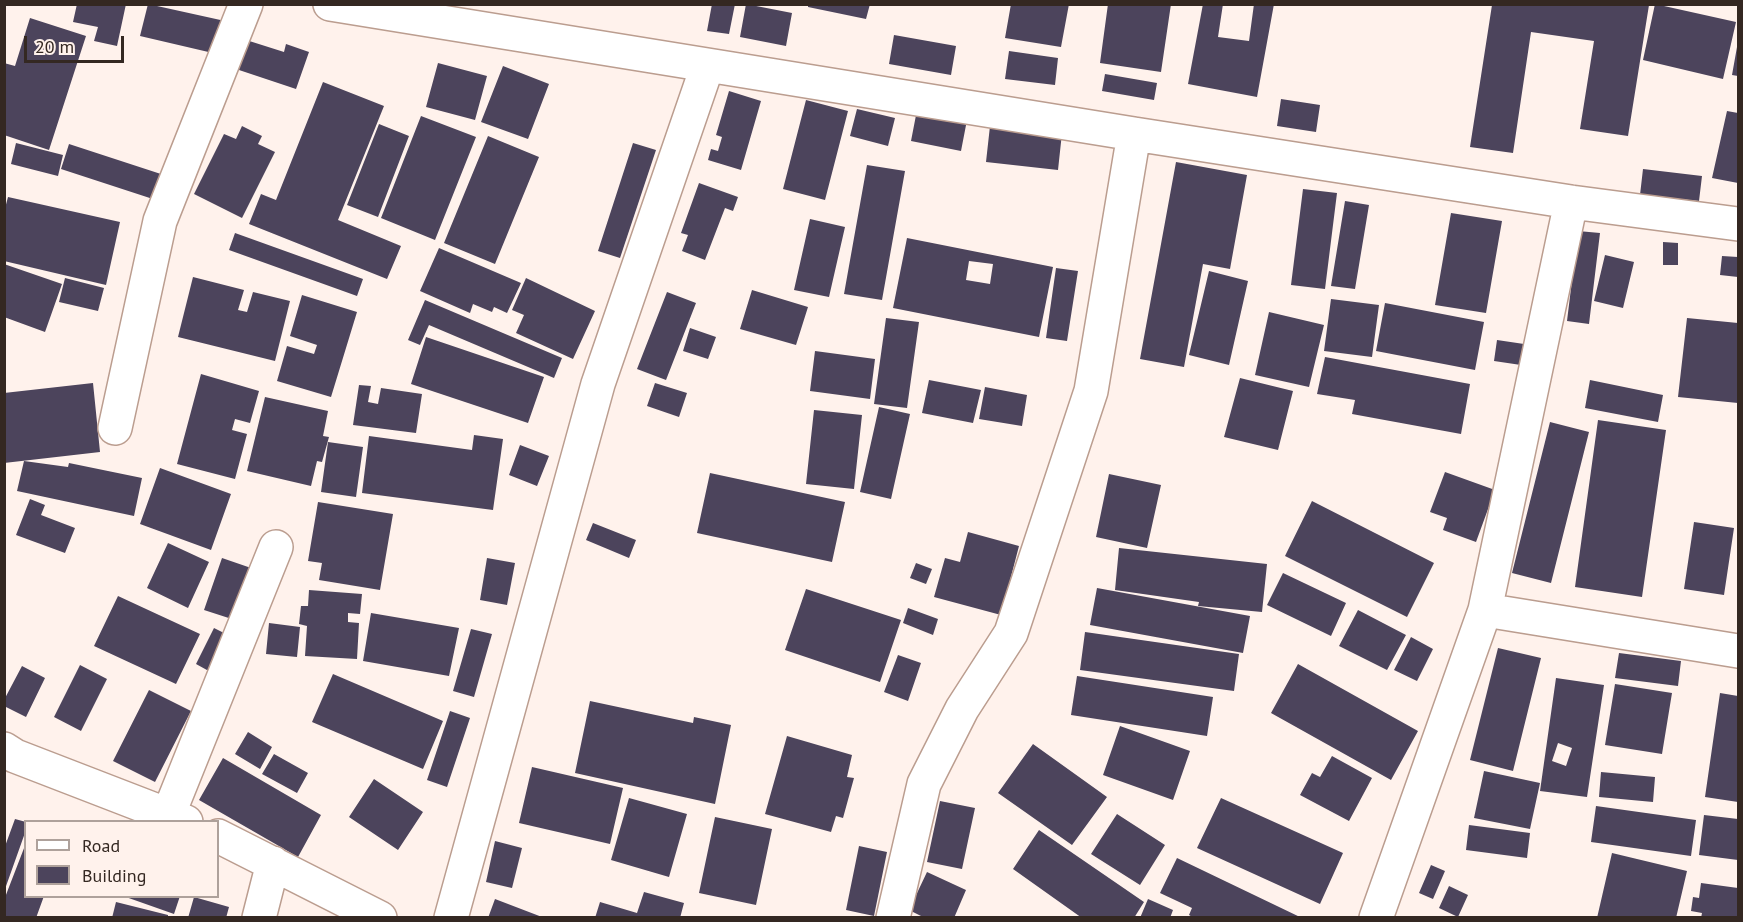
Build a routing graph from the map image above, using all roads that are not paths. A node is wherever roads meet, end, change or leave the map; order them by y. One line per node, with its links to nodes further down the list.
1 (246, 4): 7 (street)
2 (330, 4): 3 (street)
3 (707, 67): 4 (street); 18 (street)
4 (1134, 134): 5 (street); 19 (street)
5 (1572, 202): 6 (street); 9 (street)
6 (1738, 224)
7 (115, 428)
8 (276, 548): 12 (street)
9 (1485, 610): 10 (street); 15 (street)
10 (1738, 651)
11 (8, 761): 12 (street)
12 (178, 817)
13 (219, 836): 14 (street)
14 (273, 863): 16 (street); 17 (street)
15 (1383, 915)
16 (259, 918)
17 (380, 918)
18 (451, 918)
19 (893, 918)

